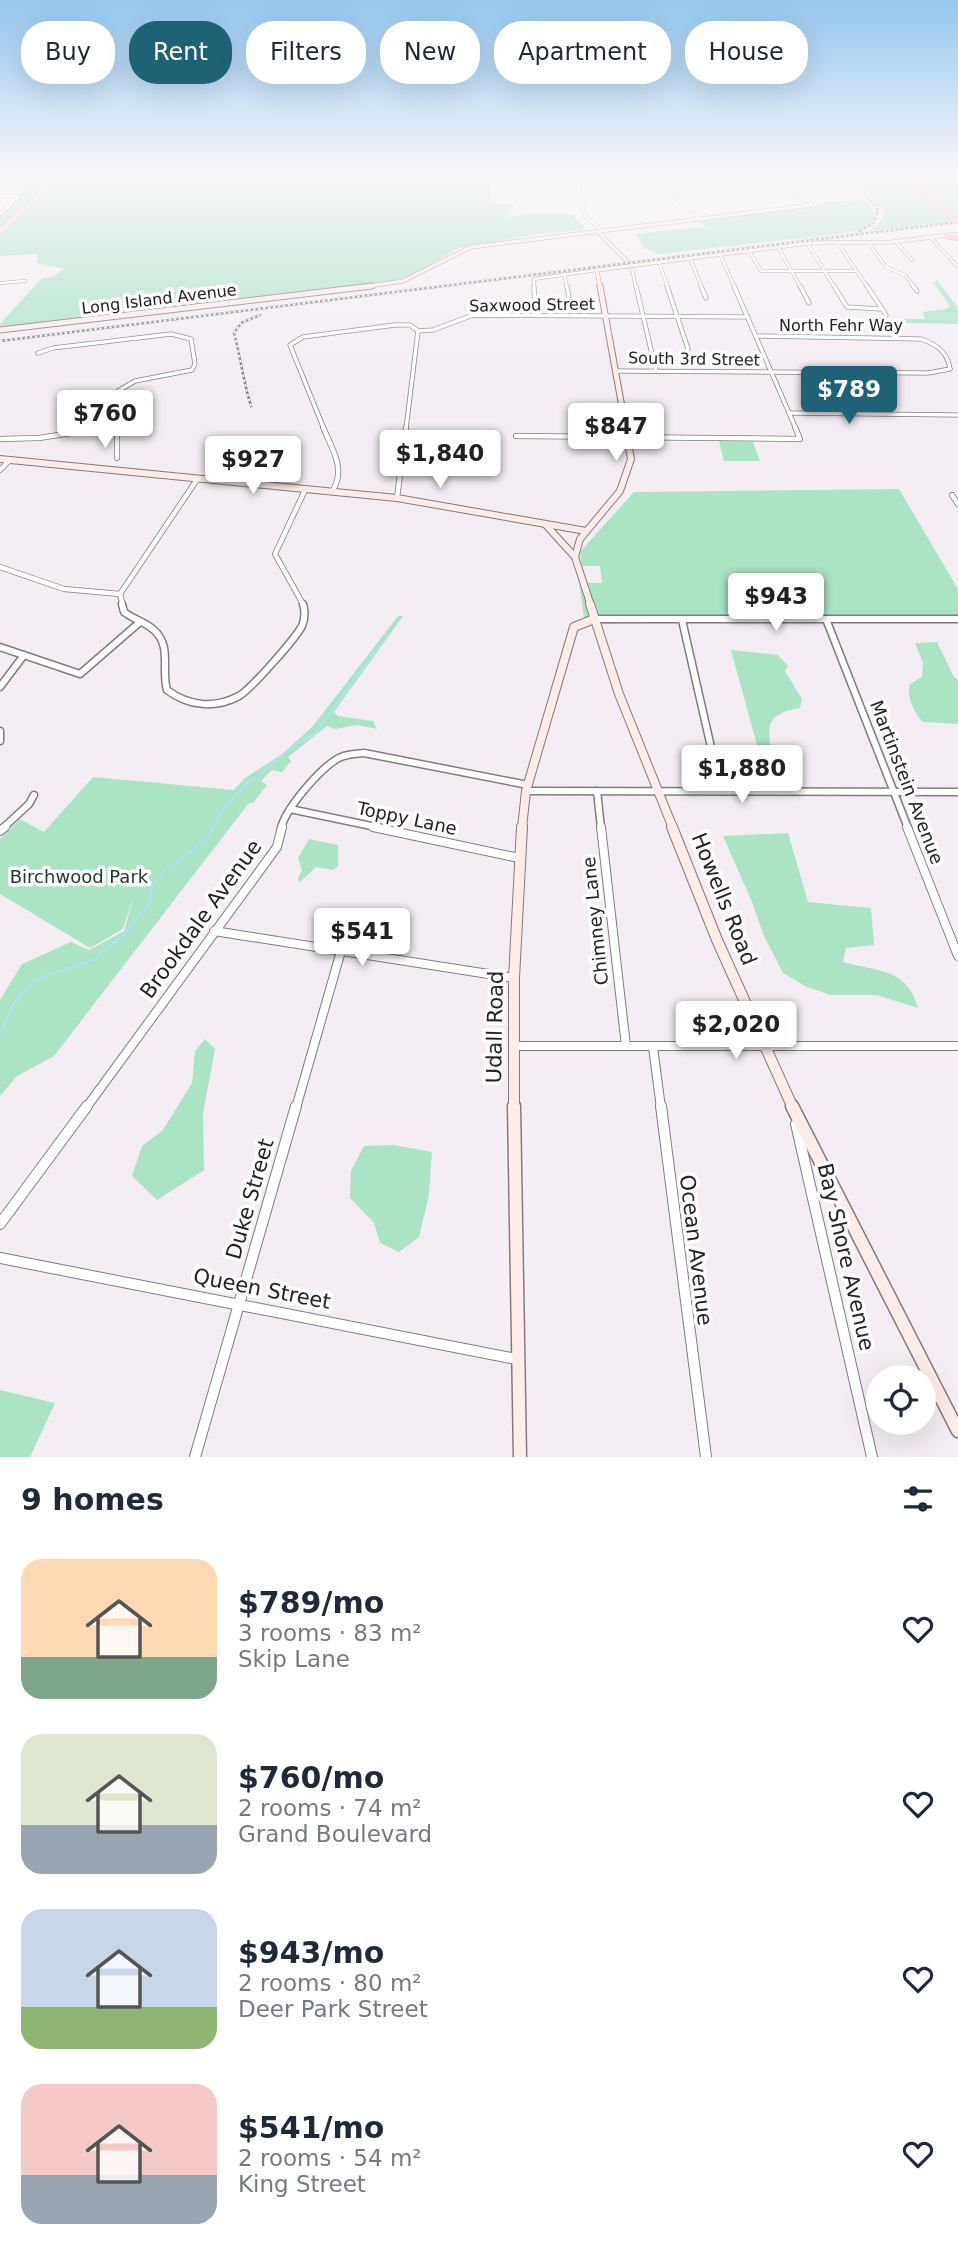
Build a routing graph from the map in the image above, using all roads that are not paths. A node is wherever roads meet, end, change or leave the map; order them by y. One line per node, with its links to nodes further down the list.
1 (516, 243): 34 (street, Long Island Avenue)
2 (610, 243): 14 (street)
3 (807, 243): 8 (street); 18 (street)
4 (838, 243): 19 (street)
5 (869, 243): 23 (street)
6 (897, 243): 12 (street)
7 (936, 243): 15 (street)
8 (778, 247): 9 (street); 17 (street)
9 (749, 250): 10 (street); 17 (street)
10 (720, 254): 11 (street); 33 (street)
11 (690, 258): 13 (street); 25 (street)
12 (912, 260)
13 (659, 262): 14 (street); 32 (street)
14 (633, 267): 16 (street); 31 (street)
15 (958, 267)
16 (597, 270): 20 (street); 30 (street)
17 (792, 271): 18 (street); 26 (street)
18 (824, 271): 19 (street); 27 (street)
19 (856, 271): 27 (street)
20 (564, 274): 24 (street); 28 (street)
21 (25, 281): 22 (street)
22 (0, 283)
23 (917, 291)
24 (569, 298)
25 (706, 298)
26 (808, 303)
27 (881, 309): 29 (street)
28 (535, 315): 30 (street, Saxwood Street); 35 (street, Saxwood Street)
29 (886, 315)
30 (607, 316): 31 (street, Saxwood Street); 40 (street)
31 (643, 316): 32 (street, Saxwood Street); 41 (street)
32 (678, 316): 33 (street, Saxwood Street); 37 (street)
33 (748, 317): 36 (street)
34 (0, 330)
35 (418, 331): 56 (street); 58 (street)
36 (756, 336): 39 (street, North Fehr Way); 42 (street)
37 (688, 349)
38 (38, 353): 46 (street)
39 (950, 369): 42 (street, South 3rd Street); 43 (street)
40 (617, 371): 41 (street, South 3rd Street); 48 (street)
41 (656, 371): 42 (street, South 3rd Street)
42 (771, 372): 44 (street)
43 (958, 372)
44 (789, 413): 45 (street); 48 (street)
45 (958, 415)
46 (119, 426): 49 (street); 52 (street)
47 (516, 436): 48 (street)
48 (629, 437): 61 (street)
49 (0, 439)
50 (0, 459): 51 (street)
51 (10, 460): 52 (street); 53 (street)
52 (108, 469): 54 (street)
53 (0, 470)
54 (198, 478): 55 (street); 64 (street)
55 (306, 488): 56 (street); 69 (street)
56 (333, 490): 58 (street)
57 (955, 495): 59 (street)
58 (397, 498): 60 (street)
59 (958, 504)
60 (544, 523): 61 (street); 62 (street)
61 (586, 531): 62 (street)
62 (575, 557): 65 (street, Howells Road)
63 (0, 567): 64 (street)
64 (120, 594): 69 (street)
65 (594, 619): 68 (street); 75 (street, Udall Road); 77 (street, Howells Road)
66 (826, 619): 67 (street); 68 (street); 79 (street, Martinstein Avenue)
67 (958, 619)
68 (682, 620): 78 (street)
69 (140, 622): 71 (street)
70 (0, 647): 71 (street)
71 (24, 655): 72 (street)
72 (0, 687)
73 (0, 731): 74 (street)
74 (0, 741)
75 (527, 788): 76 (street, Brookdale Avenue); 82 (street, Brookdale Avenue); 84 (street, Udall Road)
76 (597, 791): 77 (street, Brookdale Avenue); 90 (street, Chimney Lane)
77 (659, 791): 78 (street, Brookdale Avenue); 92 (street, Howells Road)
78 (721, 792): 79 (street, Brookdale Avenue)
79 (894, 792): 80 (street, Brookdale Avenue); 87 (street, Martinstein Avenue)
80 (958, 792)
81 (34, 795): 83 (street)
82 (290, 809): 84 (street, Toppy Lane); 85 (street, Brookdale Avenue)
83 (0, 831)
84 (519, 858): 88 (street, Udall Road)
85 (214, 931): 86 (street); 95 (street, Brookdale Avenue)
86 (341, 951): 88 (street); 97 (street, Duke Street)
87 (958, 956)
88 (514, 978): 89 (street, Udall Road)
89 (514, 1046): 90 (street); 98 (street, Udall Road)
90 (626, 1046): 91 (street)
91 (653, 1046): 92 (street); 102 (street, Ocean Avenue)
92 (766, 1046): 93 (street); 94 (street, Howells Road)
93 (958, 1046)
94 (792, 1106): 99 (street, Howells Road); 103 (street, Bay Shore Avenue)
95 (0, 1224)
96 (0, 1258): 97 (street, Queen Street)
97 (237, 1304): 98 (street, Queen Street); 100 (street, Duke Street)
98 (516, 1359): 101 (street, Udall Road)
99 (958, 1431)
100 (195, 1457)
101 (520, 1457)
102 (706, 1457)
103 (872, 1457)

